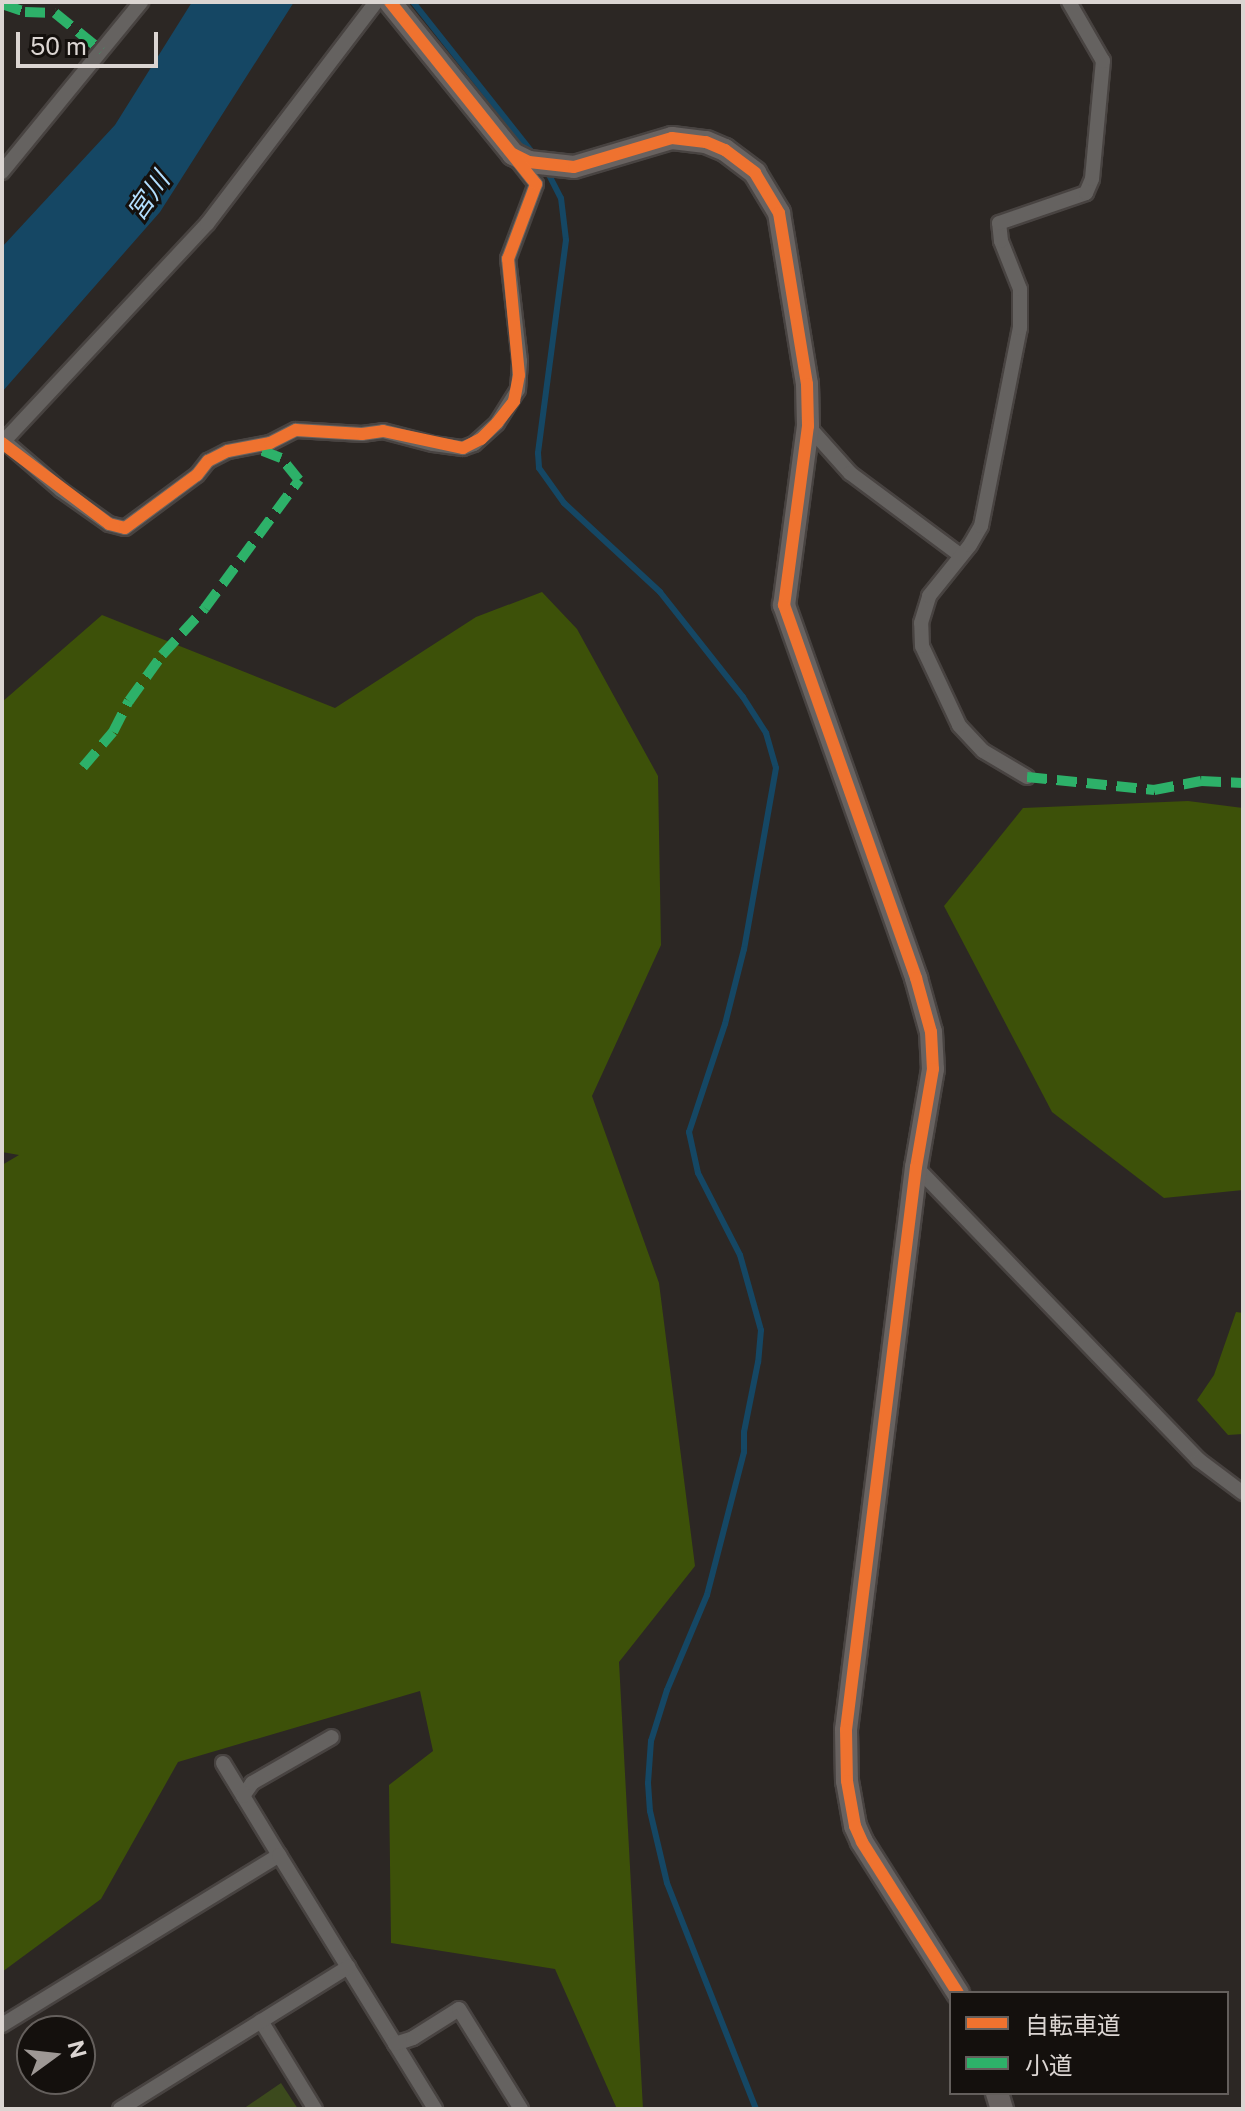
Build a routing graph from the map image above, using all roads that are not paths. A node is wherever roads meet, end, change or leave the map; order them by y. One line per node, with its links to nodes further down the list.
1 (141, 2): 6 (street)
2 (376, 2): 8 (street)
3 (390, 2): 5 (street)
4 (1069, 2): 9 (street)
5 (519, 157): 7 (street); 8 (street)
6 (2, 172)
7 (808, 426): 9 (street); 11 (street)
8 (3, 442)
9 (960, 555): 10 (street)
10 (1027, 777)
11 (916, 1167): 12 (street); 18 (street)
12 (1243, 1493)
13 (332, 1737): 15 (street)
14 (223, 1763): 15 (street)
15 (243, 1796): 16 (street)
16 (279, 1855): 17 (street); 20 (street)
17 (348, 1967): 19 (street); 21 (street)
18 (957, 1991)
19 (261, 2021): 22 (street); 23 (street)
20 (2, 2025)
21 (395, 2044): 24 (street); 25 (street)
22 (120, 2109)
23 (315, 2109)
24 (435, 2109)
25 (521, 2109)

